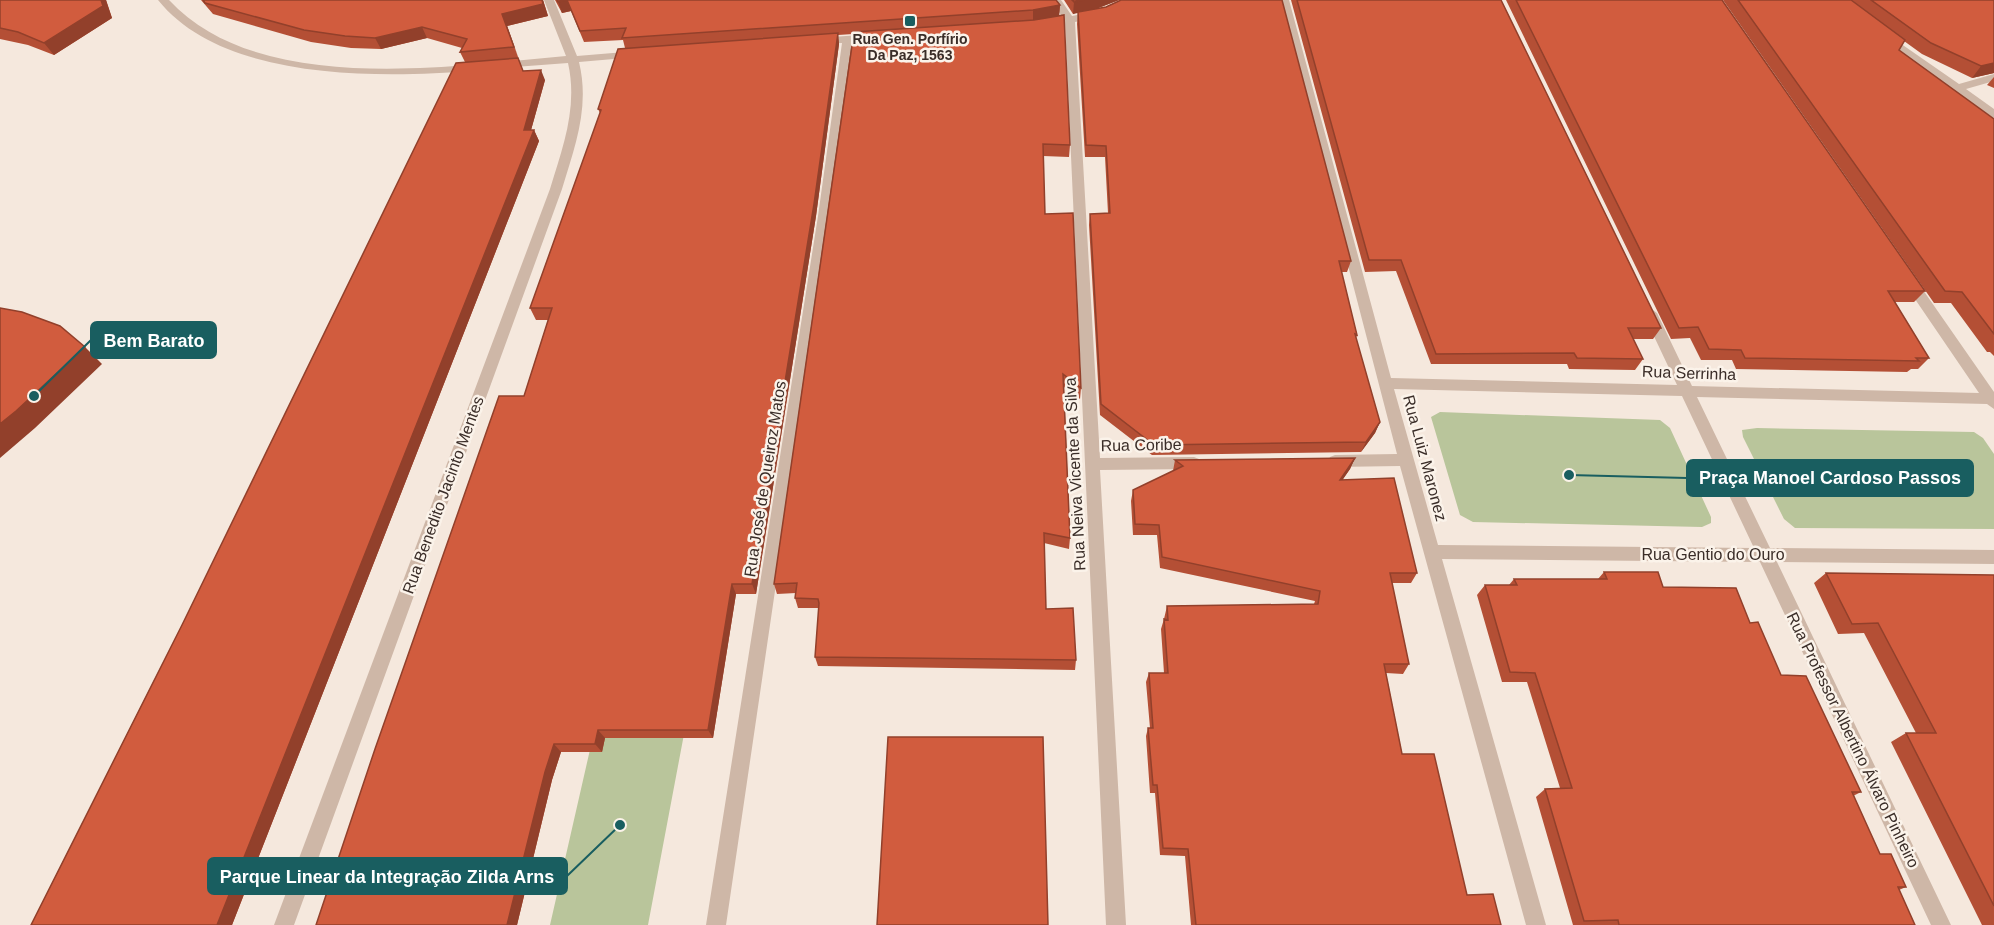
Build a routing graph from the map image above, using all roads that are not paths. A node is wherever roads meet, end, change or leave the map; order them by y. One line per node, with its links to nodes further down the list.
1 (163, 0): 13 (street)
2 (549, 0): 13 (street, Rua Benedito Jacinto Mentes)
3 (1056, 0): 6 (street)
4 (1134, 0): 6 (street)
5 (1284, 0): 19 (street, Rua Luiz Maronez)
6 (1070, 21): 7 (street); 25 (street, Rua Neiva Vicente da Silva)
7 (1033, 27)
8 (1873, 27): 15 (street)
9 (882, 37): 10 (street)
10 (848, 39): 11 (street); 30 (street, Rua José de Queiroz Matos)
11 (813, 41)
12 (652, 53): 13 (street)
13 (573, 59): 29 (street, Rua Benedito Jacinto Mentes)
14 (1994, 77): 15 (street)
15 (1956, 88): 16 (street)
16 (1994, 114)
17 (1900, 267): 21 (street)
18 (1642, 297): 20 (street, Rua Professor Albertino Álvaro Pinheiro)
19 (1386, 383): 20 (street, Rua Serrinha); 22 (street, Rua Luiz Maronez)
20 (1687, 391): 21 (street, Rua Serrinha); 27 (street, Rua Professor Albertino Álvaro Pinheiro)
21 (1993, 401)
22 (1406, 460): 23 (street); 26 (street, Rua Luiz Maronez)
23 (1325, 461)
24 (1209, 463): 25 (street, Rua Coribe)
25 (1092, 464): 31 (street, Rua Neiva Vicente da Silva)
26 (1432, 552): 27 (street, Rua Gentio do Ouro); 32 (street, Rua Luiz Maronez)
27 (1764, 555): 28 (street, Rua Gentio do Ouro); 33 (street, Rua Professor Albertino Álvaro Pinheiro)
28 (1994, 556)
29 (285, 925)
30 (716, 925)
31 (1116, 925)
32 (1536, 925)
33 (1941, 925)

